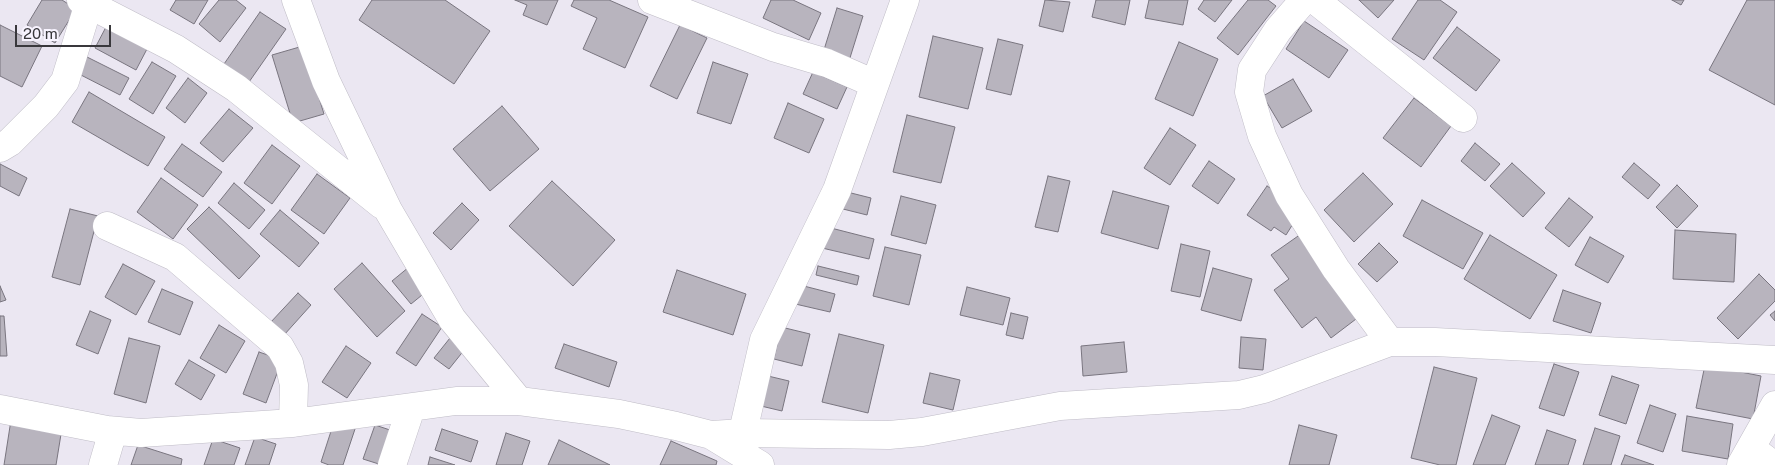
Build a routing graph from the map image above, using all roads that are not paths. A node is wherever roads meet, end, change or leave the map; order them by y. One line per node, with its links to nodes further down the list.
1 (296, 0): 9 (street)
2 (652, 0): 6 (street)
3 (905, 0): 6 (street)
4 (86, 1): 8 (street); 9 (street)
5 (1303, 2): 7 (street); 11 (street)
6 (875, 84): 19 (street)
7 (1463, 118)
8 (0, 148)
9 (388, 210): 13 (street)
10 (107, 226): 17 (street)
11 (1390, 342): 12 (street); 19 (street)
12 (1775, 360)
13 (518, 401): 15 (street); 19 (street)
14 (1775, 405): 20 (street)
15 (411, 408): 17 (street); 22 (street)
16 (0, 409): 18 (street)
17 (293, 423): 18 (street)
18 (113, 430): 21 (street)
19 (744, 454)
20 (1746, 457): 23 (street)
21 (103, 465)
22 (392, 465)
23 (1773, 465)

